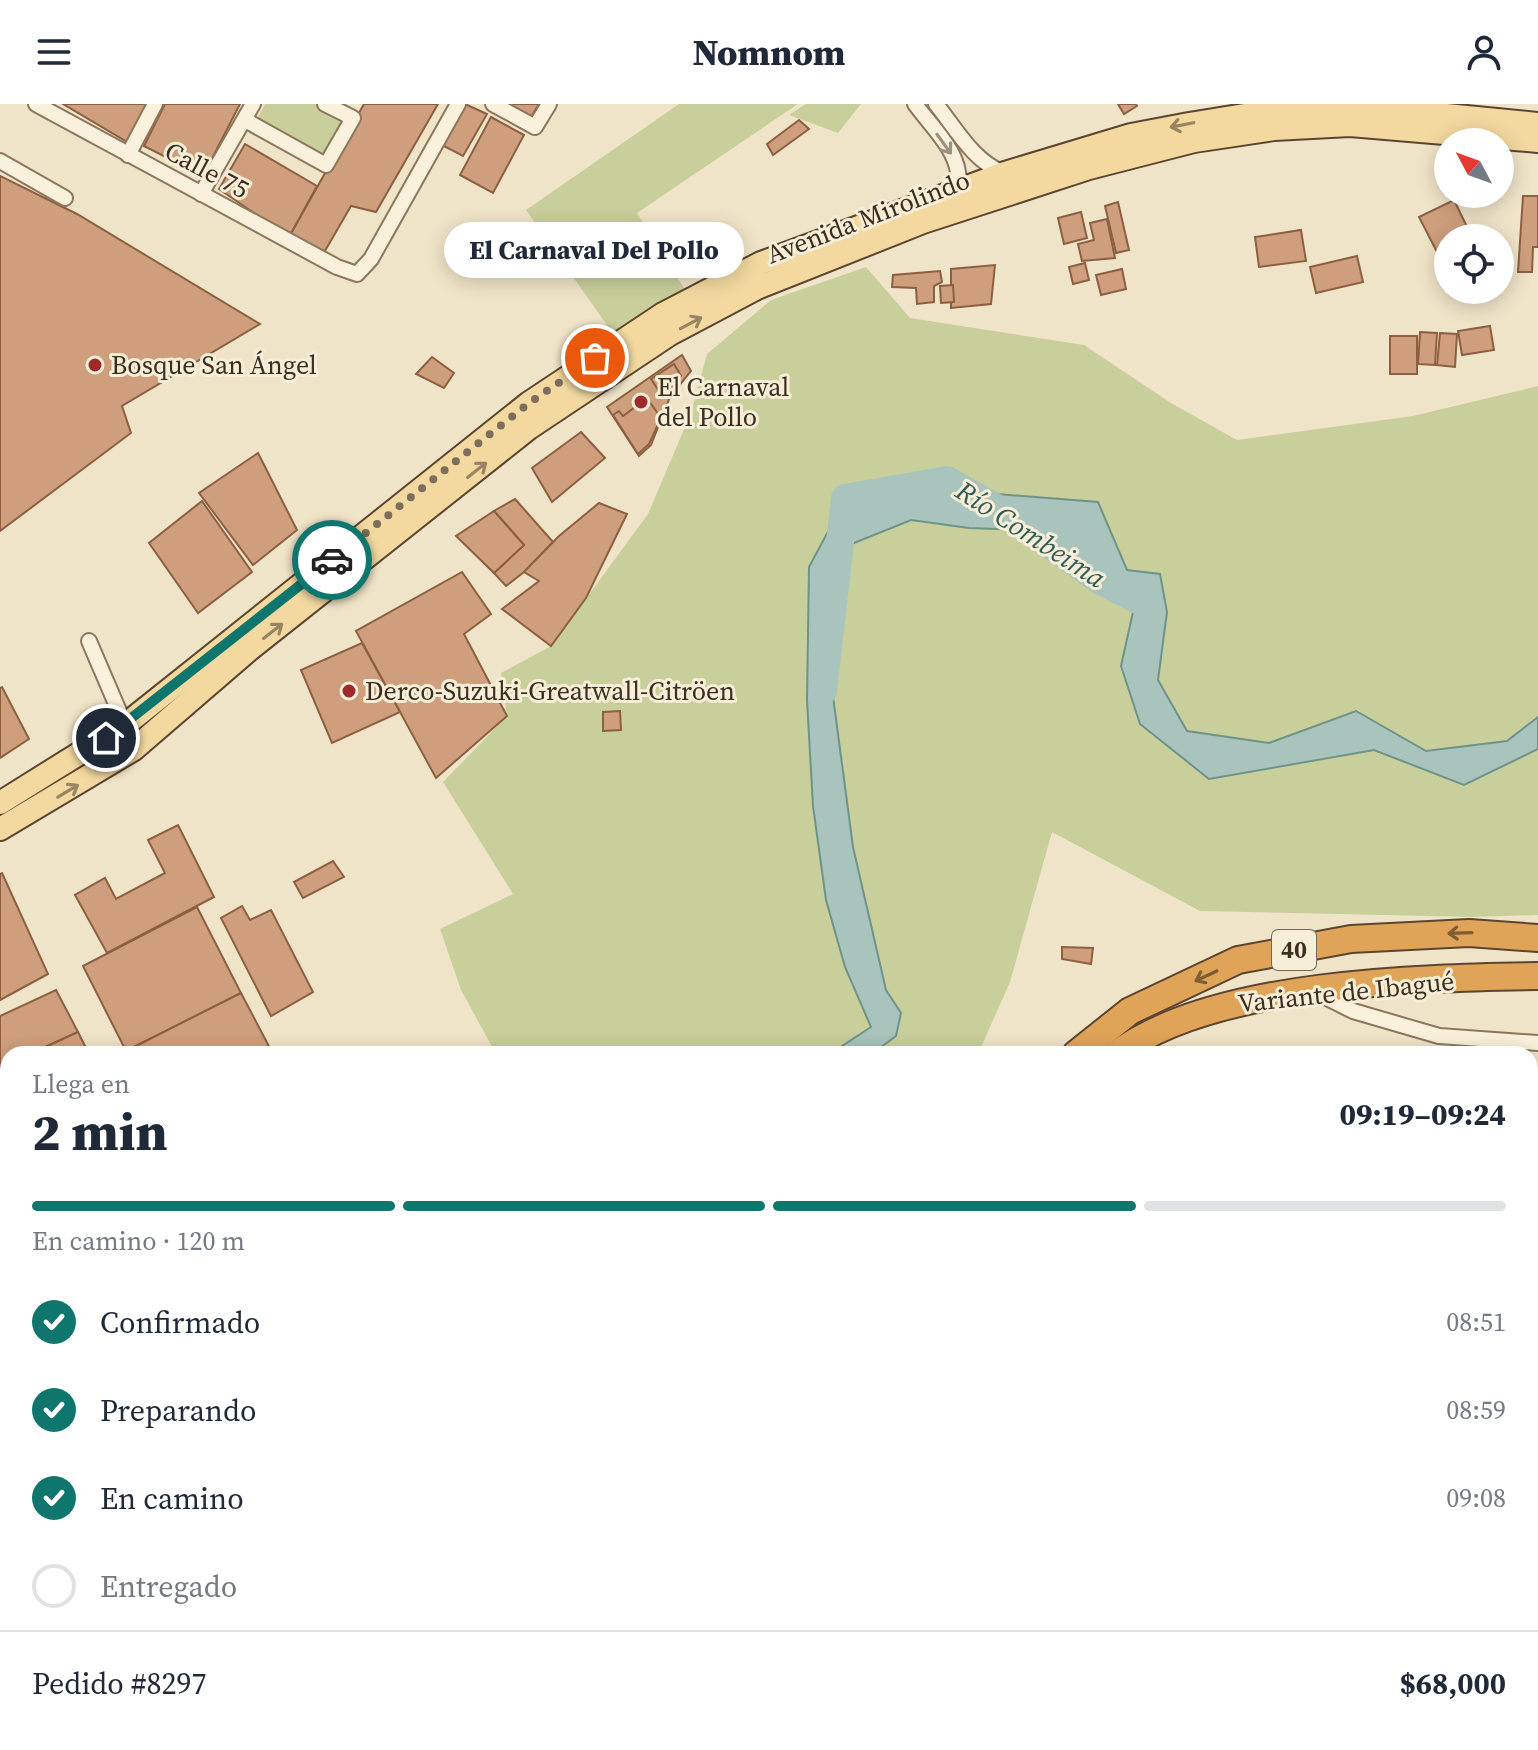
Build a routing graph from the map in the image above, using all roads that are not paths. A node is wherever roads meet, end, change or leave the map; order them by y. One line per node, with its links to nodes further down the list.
1 (36, 104): 13 (street, Calle 75)
2 (155, 104): 13 (street)
3 (253, 104): 10 (street)
4 (325, 104): 10 (street)
5 (458, 104): 17 (street, Calle 75)
6 (493, 104): 7 (street)
7 (549, 104)
8 (915, 104): 16 (street, one-way to 16)
9 (936, 104): 15 (street)
10 (245, 120): 17 (street)
11 (1538, 124): 15 (main road, Avenida Mirolindo, one-way to 15)
12 (1538, 141): 22 (main road, Avenida Mirolindo, one-way to 12)
13 (128, 155): 17 (street, Calle 75)
14 (0, 161): 18 (street)
15 (1005, 173): 16 (main road, Avenida Mirolindo)
16 (957, 190): 20 (main road, Avenida Mirolindo)
17 (201, 194)
18 (65, 198)
19 (89, 641): 20 (street)
20 (125, 725): 21 (main road, Avenida Mirolindo)
21 (0, 803)
22 (0, 829)
23 (1538, 938): 27 (highway, Variante de Ibagué / 40, one-way to 27)
24 (1538, 976): 25 (highway, Variante de Ibagué / 40)
25 (1312, 990): 26 (street); 28 (highway, Variante de Ibagué / 40)
26 (1538, 1043)
27 (1086, 1046)
28 (1128, 1046)

